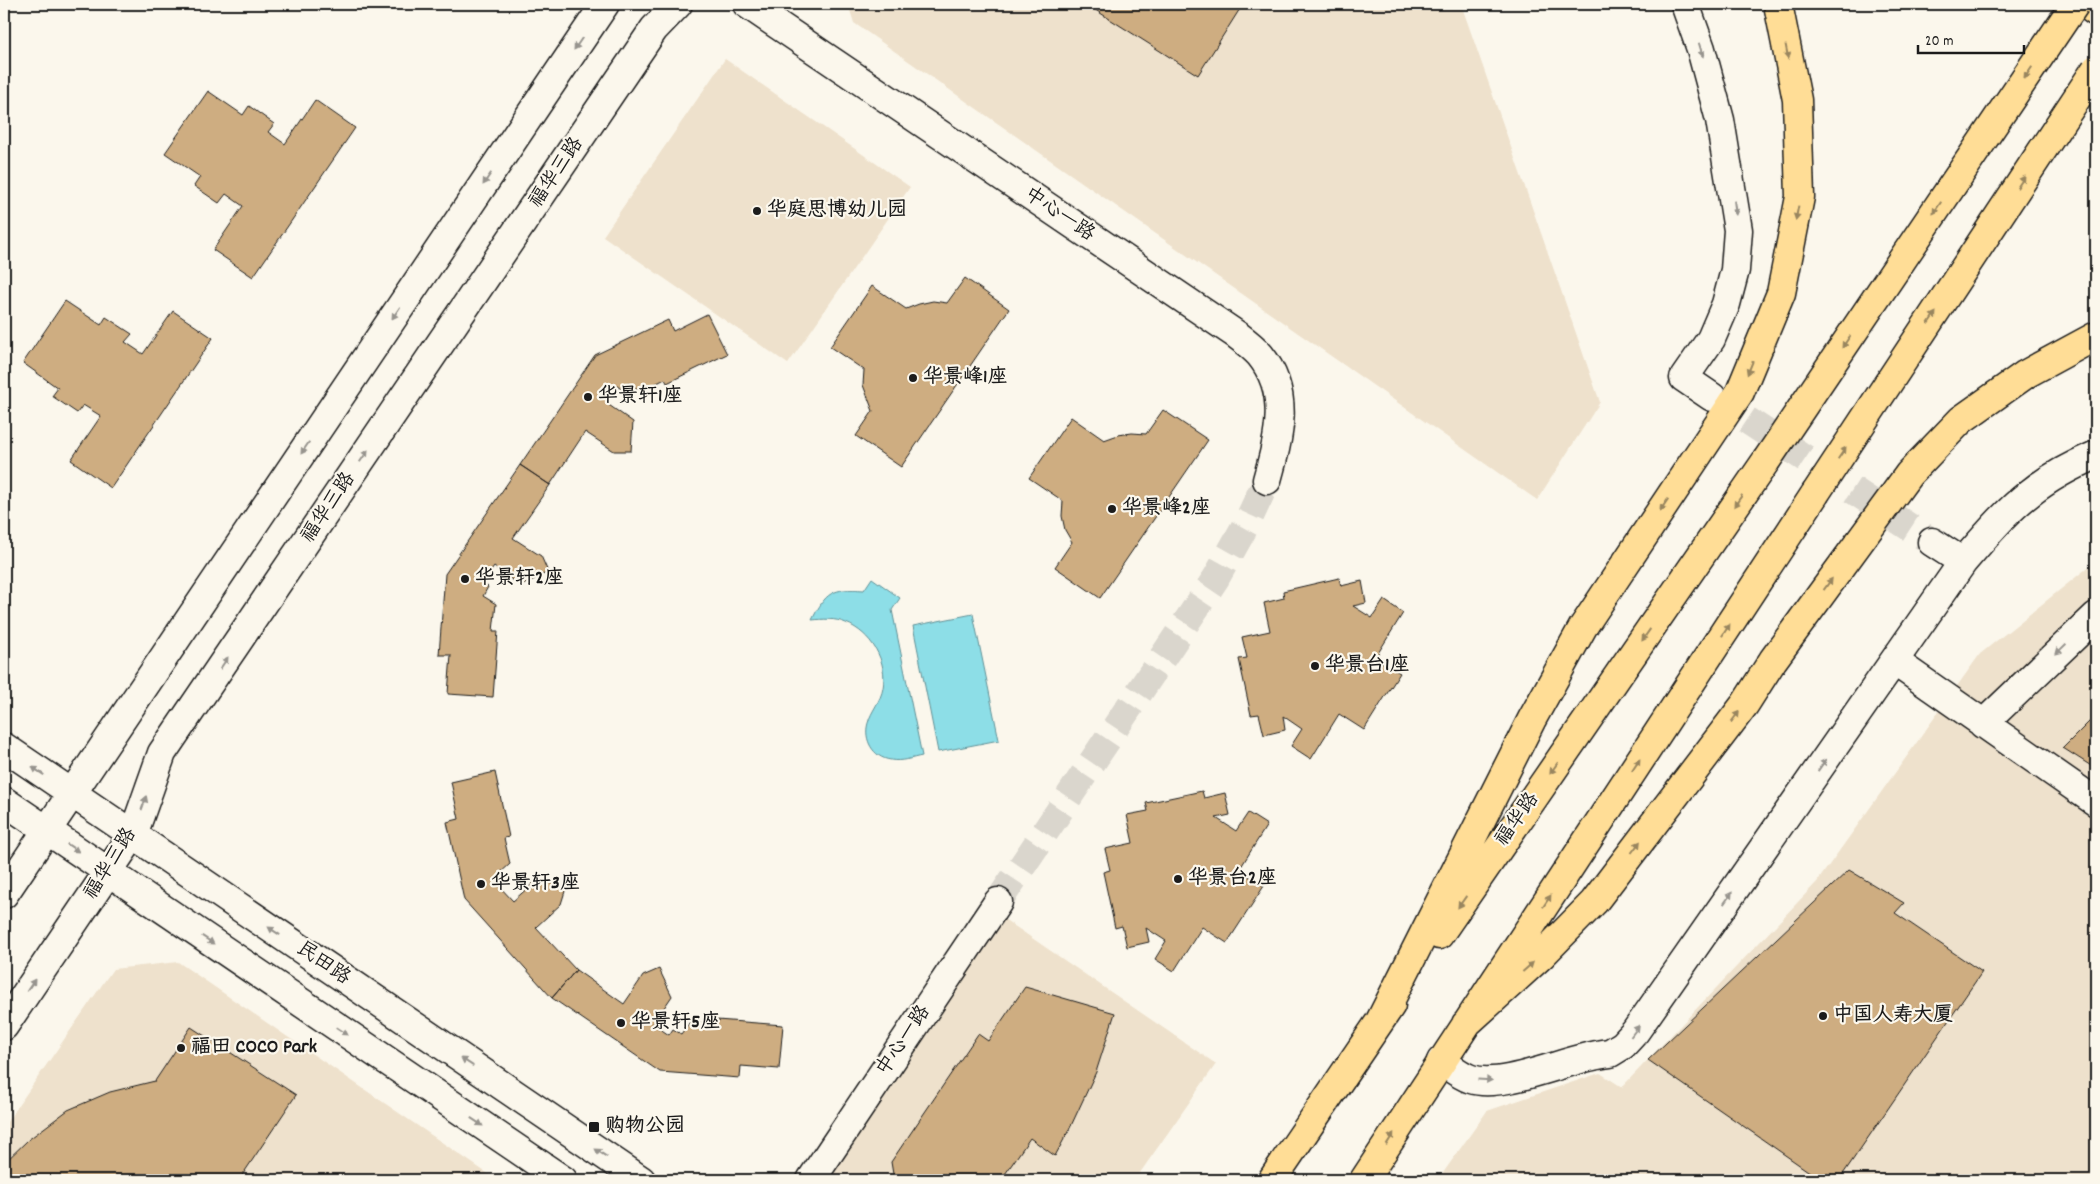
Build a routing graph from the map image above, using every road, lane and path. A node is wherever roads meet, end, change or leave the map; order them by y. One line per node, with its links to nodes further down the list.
1 (605, 4): 20 (street, one-way to 20)
2 (678, 4): 24 (street, 福华三路, one-way to 2)
3 (748, 4): 13 (street, 中心一路)
4 (1685, 4): 11 (street, one-way to 11)
5 (1778, 4): 28 (main road, one-way to 28)
6 (2075, 4): 28 (main road, 福华路, one-way to 28, bridge)
7 (2085, 4): 8 (main road)
8 (2096, 12)
9 (2096, 69): 29 (main road, one-way to 9, bridge)
10 (2096, 336): 29 (main road, one-way to 10)
11 (1712, 396)
12 (2096, 455): 15 (street)
13 (1266, 480)
14 (1932, 542): 15 (street)
15 (1963, 562): 17 (street)
16 (2096, 616): 18 (street, one-way to 18)
17 (1894, 661): 18 (street); 31 (street, one-way to 17)
18 (1983, 724): 22 (street)
19 (4, 747): 20 (street, 民田路, one-way to 19)
20 (72, 794): 23 (street); 24 (street, 民田路)
21 (4, 802): 23 (street)
22 (2096, 802)
23 (47, 830): 25 (street, one-way to 25); 26 (street)
24 (133, 835): 25 (street, 福华三路); 33 (street, 民田路, one-way to 24)
25 (108, 872): 30 (street, 福华三路, one-way to 25); 32 (street, one-way to 32)
26 (4, 894)
27 (998, 902): 34 (street, 中心一路)
28 (1380, 1021): 35 (main road, 福华路)
29 (1466, 1024): 31 (main road)
30 (4, 1026)
31 (1441, 1061): 36 (main road, one-way to 31)
32 (563, 1180)
33 (641, 1180)
34 (810, 1180)
35 (1272, 1180)
36 (1364, 1180)

